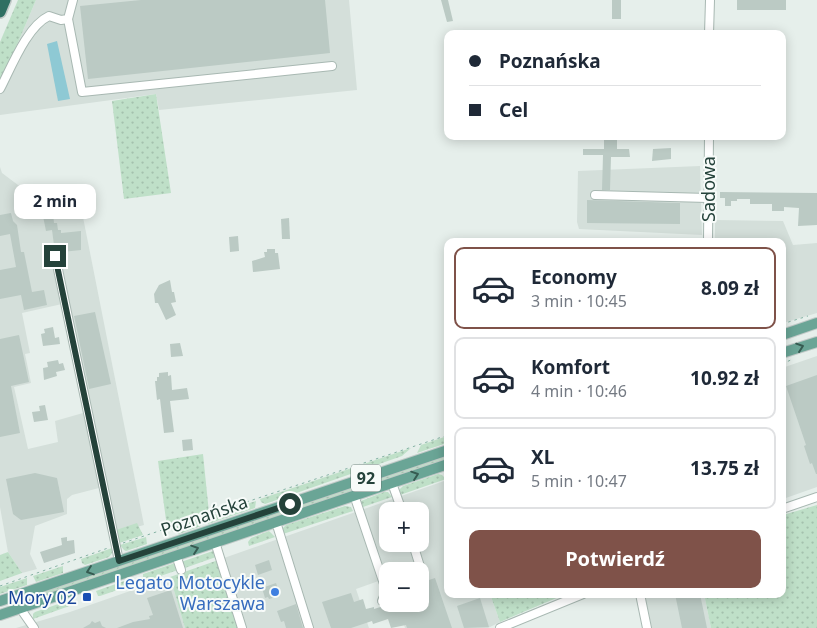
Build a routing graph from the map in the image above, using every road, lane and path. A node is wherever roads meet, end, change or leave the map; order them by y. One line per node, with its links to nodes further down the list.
1 (5, 0): 4 (highway)
2 (73, 0): 5 (street)
3 (710, 0): 6 (street)
4 (0, 12)
5 (68, 19): 7 (street); 8 (street)
6 (709, 30)
7 (332, 66)
8 (0, 89)
9 (709, 140): 11 (street, Sadowa)
10 (595, 195): 11 (street)
11 (708, 198): 12 (street, Sadowa)
12 (708, 238)
13 (55, 256): 30 (street)
14 (808, 316): 15 (path)
15 (786, 323)
16 (817, 323): 17 (main road)
17 (786, 334)
18 (817, 342): 19 (main road, one-way to 18)
19 (786, 352)
20 (444, 436): 30 (path)
21 (444, 451): 32 (main road, Poznańska / 92)
22 (444, 469): 23 (main road, Poznańska / 92, one-way to 22)
23 (392, 483): 24 (main road, Poznańska / 92); 26 (street)
24 (354, 496): 28 (main road, Poznańska / 92); 33 (street)
25 (817, 497): 27 (street)
26 (399, 502)
27 (786, 508)
28 (276, 522): 29 (main road, Poznańska / 92); 43 (street)
29 (215, 542): 31 (main road, Poznańska / 92, one-way to 29); 42 (street)
30 (116, 546): 32 (street); 35 (path)
31 (176, 555): 34 (street); 39 (main road, Poznańska / 92)
32 (119, 561): 38 (main road, Poznańska / 92, one-way to 38)
33 (379, 569)
34 (181, 570)
35 (0, 586)
36 (573, 598): 44 (street)
37 (641, 598): 45 (street)
38 (0, 601)
39 (20, 608): 40 (main road, Poznańska / 92); 41 (street)
40 (0, 615)
41 (34, 628)
42 (242, 628)
43 (310, 628)
44 (500, 628)
45 (647, 628)

